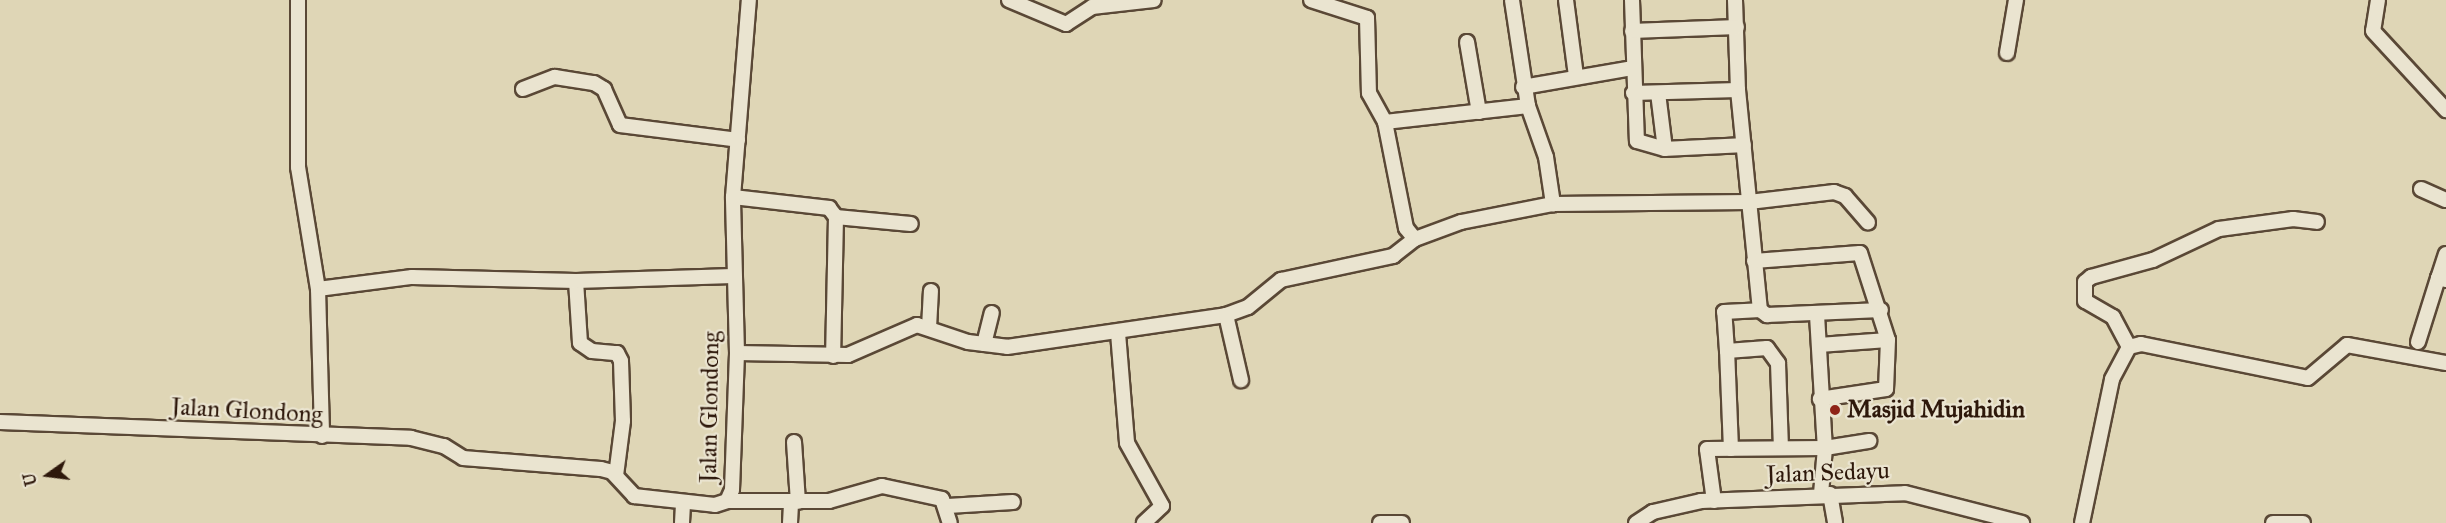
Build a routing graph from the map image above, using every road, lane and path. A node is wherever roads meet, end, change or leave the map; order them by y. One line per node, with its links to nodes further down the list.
1 (298, 0): 46 (street)
2 (749, 0): 28 (street, Jalan Glondong)
3 (1009, 0): 12 (street)
4 (1154, 0): 12 (street)
5 (1311, 0): 27 (street)
6 (1512, 0): 19 (street)
7 (1566, 0): 18 (street)
8 (1632, 0): 14 (street)
9 (1735, 0): 13 (street)
10 (2016, 0): 16 (street)
11 (2378, 0): 25 (street)
12 (1088, 3)
13 (1737, 27): 14 (street); 21 (street)
14 (1632, 31): 17 (street)
15 (1467, 42): 26 (street)
16 (2007, 53)
17 (1633, 68): 18 (street); 22 (street)
18 (1576, 76): 19 (street)
19 (1523, 87): 24 (street)
20 (523, 89): 28 (street)
21 (1738, 90): 23 (street); 29 (street)
22 (1633, 93): 23 (street); 30 (street)
23 (1658, 93): 30 (street)
24 (1528, 106): 26 (street); 35 (street)
25 (2446, 110)
26 (1479, 112): 27 (street)
27 (1385, 122): 40 (street)
28 (738, 140): 32 (street, Jalan Glondong)
29 (1744, 145): 30 (street); 34 (street)
30 (1665, 149)
31 (2421, 189): 33 (street)
32 (733, 197): 36 (street); 43 (street, Jalan Glondong)
33 (2446, 200)
34 (1749, 202): 35 (street); 37 (street); 42 (street)
35 (1553, 204): 40 (street)
36 (836, 217): 39 (street); 62 (street)
37 (1868, 222)
38 (2318, 222): 59 (street)
39 (911, 224)
40 (1415, 239): 51 (street)
41 (2446, 254): 44 (street)
42 (1754, 261): 48 (street); 49 (street)
43 (733, 276): 45 (street); 61 (street, Jalan Glondong)
44 (2442, 279): 56 (street)
45 (576, 281): 46 (street); 73 (street)
46 (318, 289): 67 (street)
47 (931, 291): 53 (street)
48 (1760, 310): 52 (street); 60 (street)
49 (1881, 310): 52 (street); 55 (street)
50 (992, 313): 57 (street)
51 (1226, 315): 54 (street); 64 (street)
52 (1817, 315): 58 (street)
53 (929, 328): 57 (street); 62 (street)
54 (1118, 333): 57 (street); 84 (street)
55 (1888, 340): 58 (street); 65 (street)
56 (2418, 342)
57 (984, 344)
58 (1819, 345): 65 (street)
59 (2129, 347): 63 (street); 90 (street)
60 (1727, 351): 70 (street); 72 (street)
61 (737, 353): 62 (street); 75 (street, Jalan Glondong)
62 (833, 356)
63 (2446, 363)
64 (1240, 380)
65 (1820, 399): 71 (street)
66 (0, 422): 67 (street, Jalan Glondong)
67 (322, 436): 73 (street, Jalan Glondong)
68 (1869, 441): 71 (street)
69 (794, 442): 78 (street)
70 (1781, 448): 71 (street); 72 (street)
71 (1825, 448): 74 (street)
72 (1731, 449): 76 (street)
73 (616, 476): 77 (street, Jalan Glondong)
74 (1825, 494): 76 (street, Jalan Sedayu); 88 (street); 89 (street, Jalan Sedayu)
75 (727, 501): 77 (street, Jalan Glondong); 78 (street)
76 (1714, 501): 87 (street, Jalan Sedayu)
77 (683, 502): 81 (street)
78 (794, 502): 80 (street); 82 (street)
79 (1013, 502): 80 (street)
80 (948, 506): 83 (street)
81 (682, 523)
82 (790, 523)
83 (950, 523)
84 (1144, 523)
85 (1380, 523): 86 (street)
86 (1402, 523)
87 (1636, 523)
88 (1835, 523)
89 (2022, 523)
90 (2082, 523)
91 (2273, 523): 92 (street)
92 (2302, 523)

